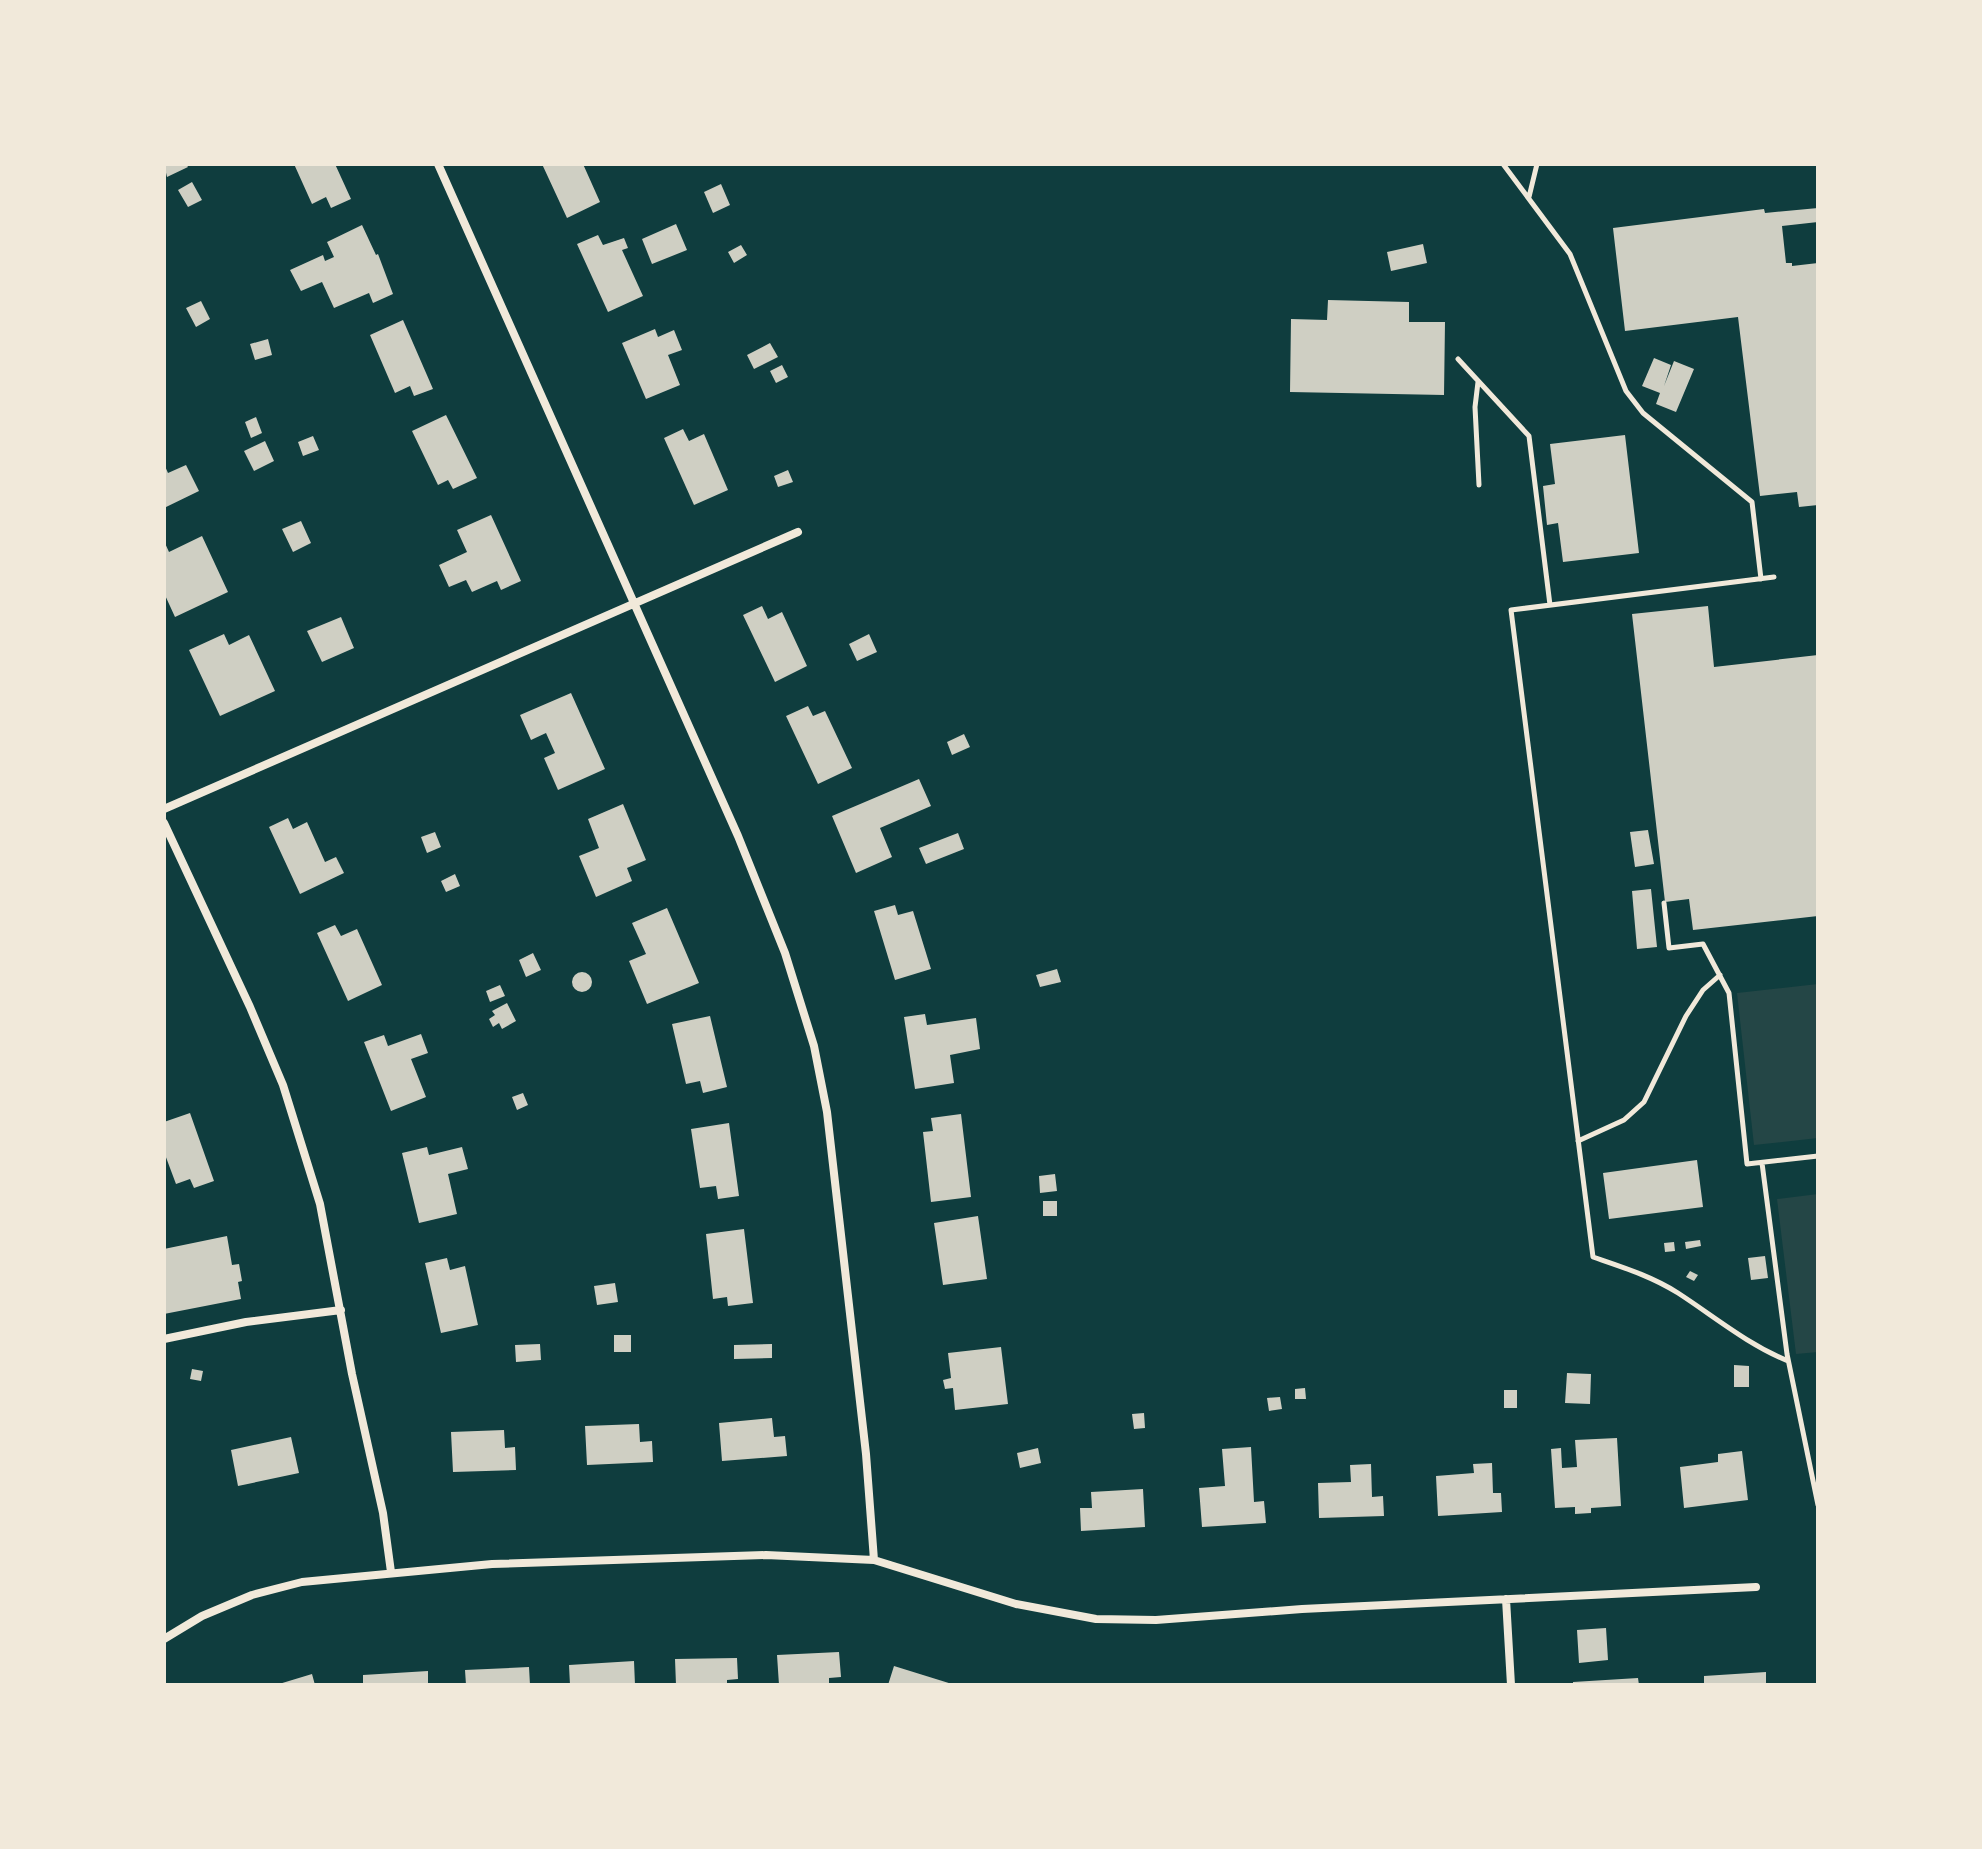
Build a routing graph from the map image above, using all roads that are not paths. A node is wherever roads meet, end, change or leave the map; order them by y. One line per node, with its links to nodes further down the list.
1 (438, 164): 3 (street)
2 (798, 532): 3 (street)
3 (632, 604): 4 (street); 8 (street)
4 (164, 809)
5 (164, 823): 6 (street)
6 (341, 1310): 7 (street); 9 (street)
7 (164, 1339)
8 (874, 1560): 9 (street); 11 (street)
9 (391, 1572): 12 (street)
10 (1756, 1587): 11 (street)
11 (1506, 1599): 13 (street)
12 (164, 1639)
13 (1511, 1685)

